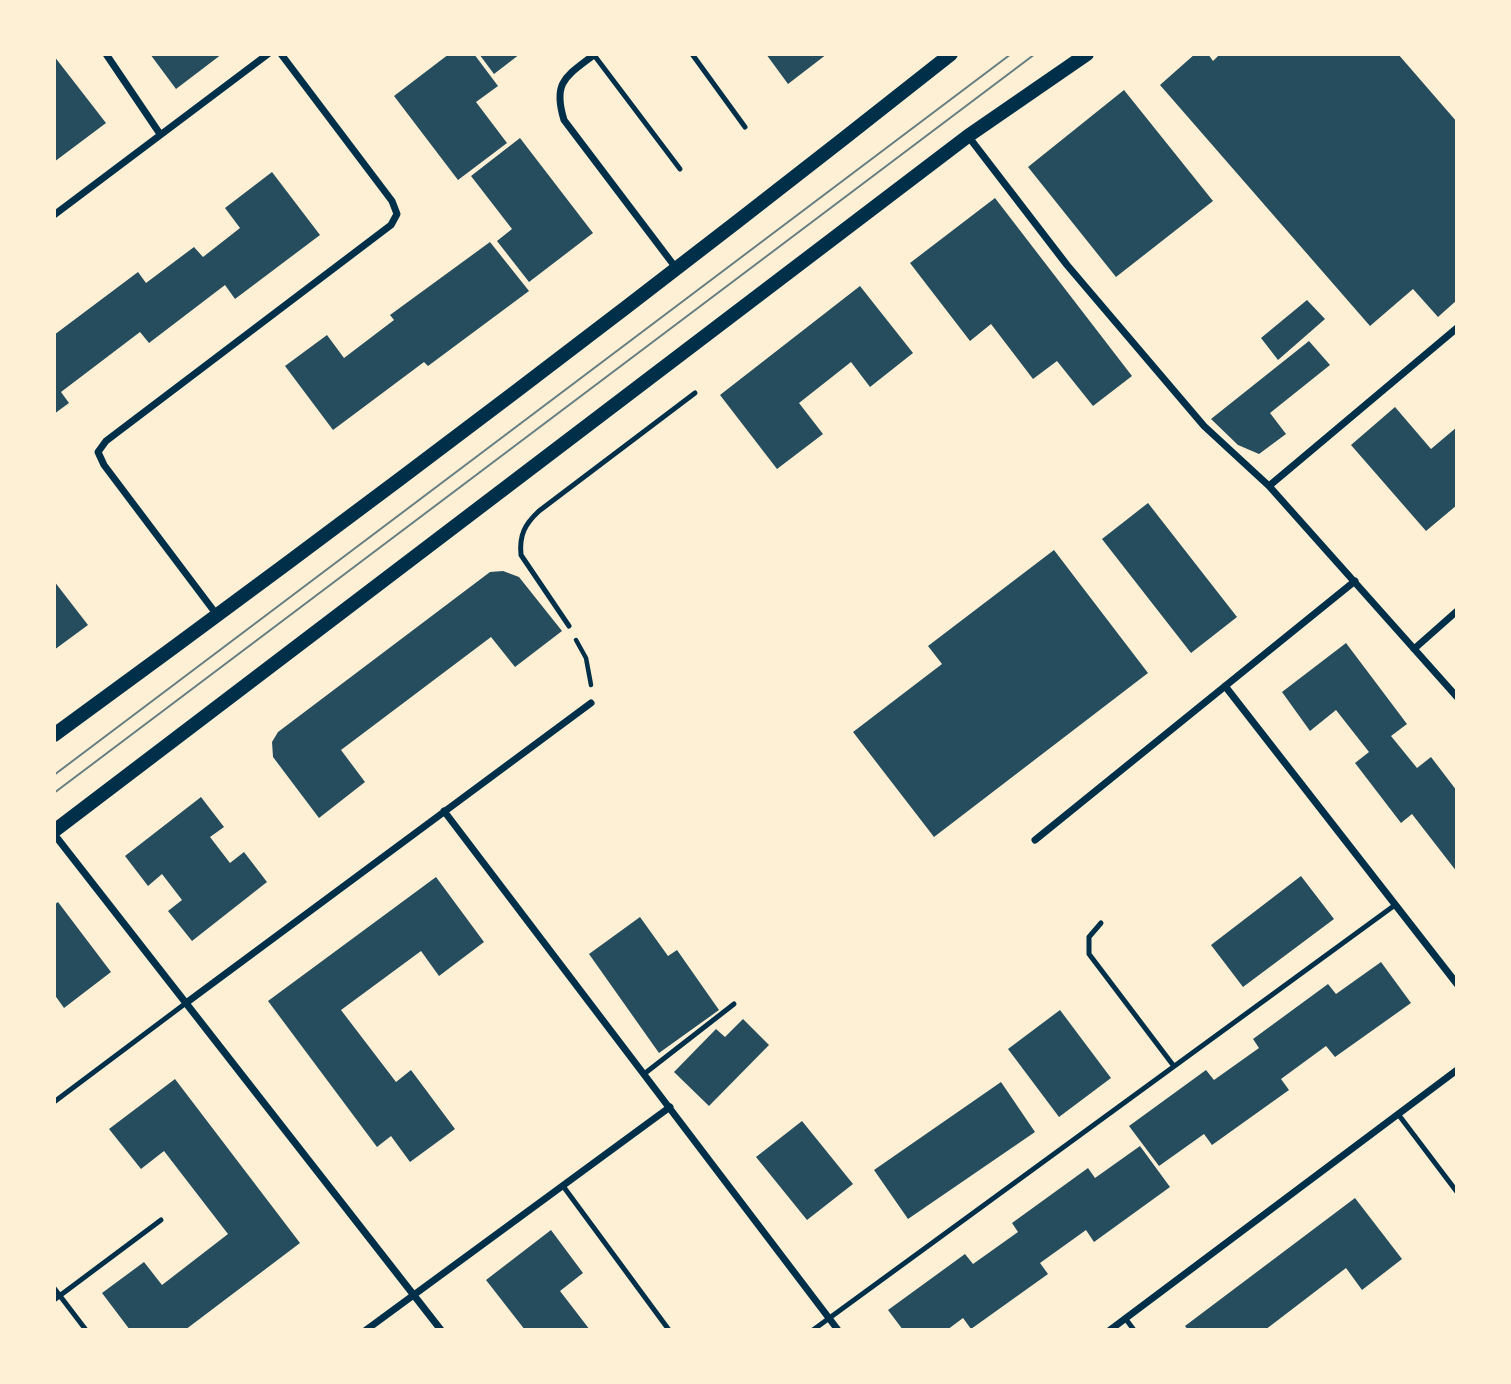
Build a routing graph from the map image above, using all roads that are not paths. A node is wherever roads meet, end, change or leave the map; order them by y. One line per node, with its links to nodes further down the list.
1 (106, 54): 9 (street)
2 (268, 54): 9 (street)
3 (281, 54): 19 (street)
4 (692, 54): 8 (lane)
5 (951, 54): 13 (main road)
6 (1087, 54): 10 (main road)
7 (595, 55): 11 (lane); 13 (street)
8 (745, 127)
9 (160, 134): 12 (street)
10 (968, 136): 16 (street); 27 (main road)
11 (680, 169)
12 (54, 215)
13 (676, 268): 19 (main road)
14 (1457, 328): 16 (street)
15 (695, 393): 20 (lane)
16 (1269, 486): 17 (street)
17 (1355, 581): 21 (street); 22 (street)
18 (1457, 611): 21 (street)
19 (218, 616): 25 (main road)
20 (569, 626)
21 (1414, 649): 23 (street)
22 (1225, 686): 28 (street); 29 (street)
23 (1457, 697)
24 (591, 703): 26 (street)
25 (54, 735)
26 (444, 811): 32 (street); 36 (street)
27 (54, 832): 32 (street)
28 (1035, 840)
29 (1395, 905): 31 (street); 34 (lane)
30 (1101, 923): 34 (lane)
31 (1457, 984)
32 (186, 1003): 37 (lane); 44 (street)
33 (734, 1004): 36 (lane)
34 (1173, 1065): 47 (lane)
35 (1457, 1070): 39 (street)
36 (644, 1074): 38 (street)
37 (54, 1102)
38 (670, 1107): 40 (street); 47 (street)
39 (1398, 1114): 41 (lane); 48 (street)
40 (563, 1186): 44 (street); 52 (lane)
41 (1457, 1192)
42 (161, 1220): 45 (lane)
43 (54, 1288): 45 (lane)
44 (414, 1294): 50 (street); 51 (street)
45 (60, 1296): 46 (lane); 49 (lane)
46 (54, 1300)
47 (829, 1318): 53 (lane); 54 (street)
48 (1125, 1318): 55 (street); 56 (lane)
49 (86, 1330)
50 (366, 1330)
51 (441, 1330)
52 (669, 1330)
53 (813, 1330)
54 (838, 1330)
55 (1110, 1330)
56 (1133, 1330)

